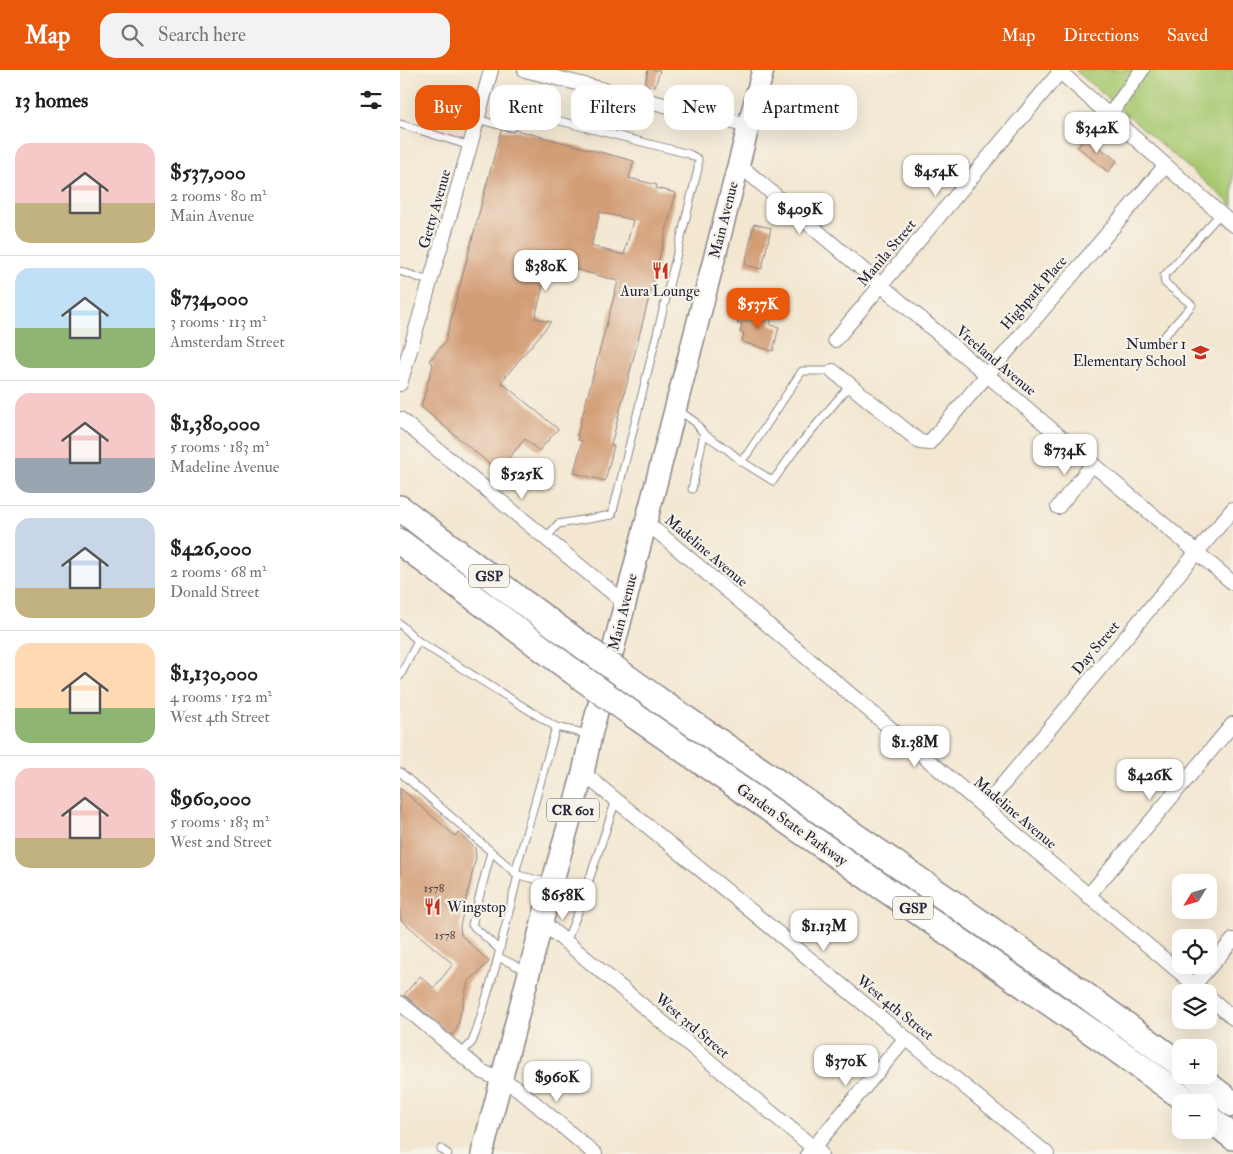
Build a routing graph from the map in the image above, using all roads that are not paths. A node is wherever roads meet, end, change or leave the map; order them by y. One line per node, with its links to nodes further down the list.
1 (490, 70): 7 (street, Getty Avenue)
2 (526, 70): 11 (street)
3 (763, 70): 6 (main road, Main Avenue / CR 601)
4 (1142, 70): 8 (street)
5 (1059, 71): 8 (street); 21 (street, Manila Street)
6 (759, 85)
7 (480, 108)
8 (1110, 116): 16 (street)
9 (480, 120): 38 (lane)
10 (400, 124): 14 (lane)
11 (744, 125)
12 (474, 130): 14 (street, Getty Avenue)
13 (747, 130): 15 (main road, Main Avenue / CR 601)
14 (470, 146): 20 (street, Getty Avenue)
15 (738, 164): 21 (street, Vreeland Avenue); 28 (main road, Main Avenue / CR 601)
16 (1166, 165): 17 (street); 25 (street, Highpark Place)
17 (1220, 214): 18 (street); 23 (lane)
18 (1233, 225)
19 (400, 271): 20 (lane)
20 (431, 282): 26 (street, Getty Avenue)
21 (881, 284): 22 (street, Manila Street); 25 (street, Vreeland Avenue)
22 (835, 340)
23 (1161, 340)
24 (833, 371): 27 (street, Highpark Place); 31 (lane)
25 (986, 374): 27 (street, Highpark Place); 32 (street, Vreeland Avenue)
26 (400, 384)
27 (850, 385): 31 (lane)
28 (675, 408): 30 (lane); 37 (main road, Main Avenue / CR 601)
29 (400, 419): 38 (street)
30 (704, 434): 31 (lane); 33 (lane)
31 (741, 461)
32 (1093, 464): 34 (street); 40 (street, Vreeland Avenue)
33 (692, 489)
34 (1058, 507)
35 (400, 508): 69 (highway, Garden State Parkway / GSP, bridge)
36 (1233, 510): 40 (street, Day Street)
37 (646, 522): 42 (main road, Main Avenue / CR 601); 52 (street, Madeline Avenue)
38 (546, 538): 42 (street)
39 (400, 542): 72 (highway, Garden State Parkway / GSP, bridge)
40 (1197, 552): 41 (street, Vreeland Avenue); 52 (street, Day Street)
41 (1233, 583)
42 (625, 603): 48 (main road, Main Avenue / CR 601)
43 (400, 624): 44 (lane)
44 (418, 641): 45 (lane); 47 (lane)
45 (400, 676)
46 (1233, 724): 56 (street)
47 (556, 727): 48 (lane); 54 (lane)
48 (591, 735): 50 (main road, Main Avenue / CR 601)
49 (400, 772): 53 (lane)
50 (583, 773): 51 (street, West 4th Street); 55 (main road, Main Avenue / CR 601)
51 (616, 800): 59 (lane); 67 (street, West 4th Street)
52 (984, 808): 56 (street, Madeline Avenue)
53 (491, 852): 54 (lane); 60 (lane)
54 (516, 874): 55 (lane); 60 (lane)
55 (552, 884): 57 (main road, Main Avenue / CR 601)
56 (1088, 896): 62 (street, Madeline Avenue)
57 (542, 922): 59 (street, West 3rd Street); 61 (main road, Main Avenue / CR 601)
58 (1233, 940): 63 (street)
59 (566, 942): 77 (street, West 3rd Street)
60 (499, 953): 61 (lane); 68 (lane)
61 (530, 972): 70 (main road, Main Avenue / CR 601)
62 (1193, 984)
63 (1202, 984)
64 (400, 1003): 68 (street)
65 (1217, 1004): 66 (street)
66 (1233, 1018)
67 (906, 1038): 77 (street); 81 (street, West 4th Street)
68 (461, 1054): 70 (street)
69 (1172, 1059)
70 (502, 1081): 79 (main road, Main Avenue / CR 601); 80 (street)
71 (1207, 1084): 73 (highway)
72 (1178, 1094)
73 (1233, 1104)
74 (1217, 1124): 75 (highway)
75 (1233, 1136)
76 (441, 1149): 78 (lane)
77 (814, 1152)
78 (448, 1154)
79 (482, 1154)
80 (595, 1154)
81 (1047, 1154)

